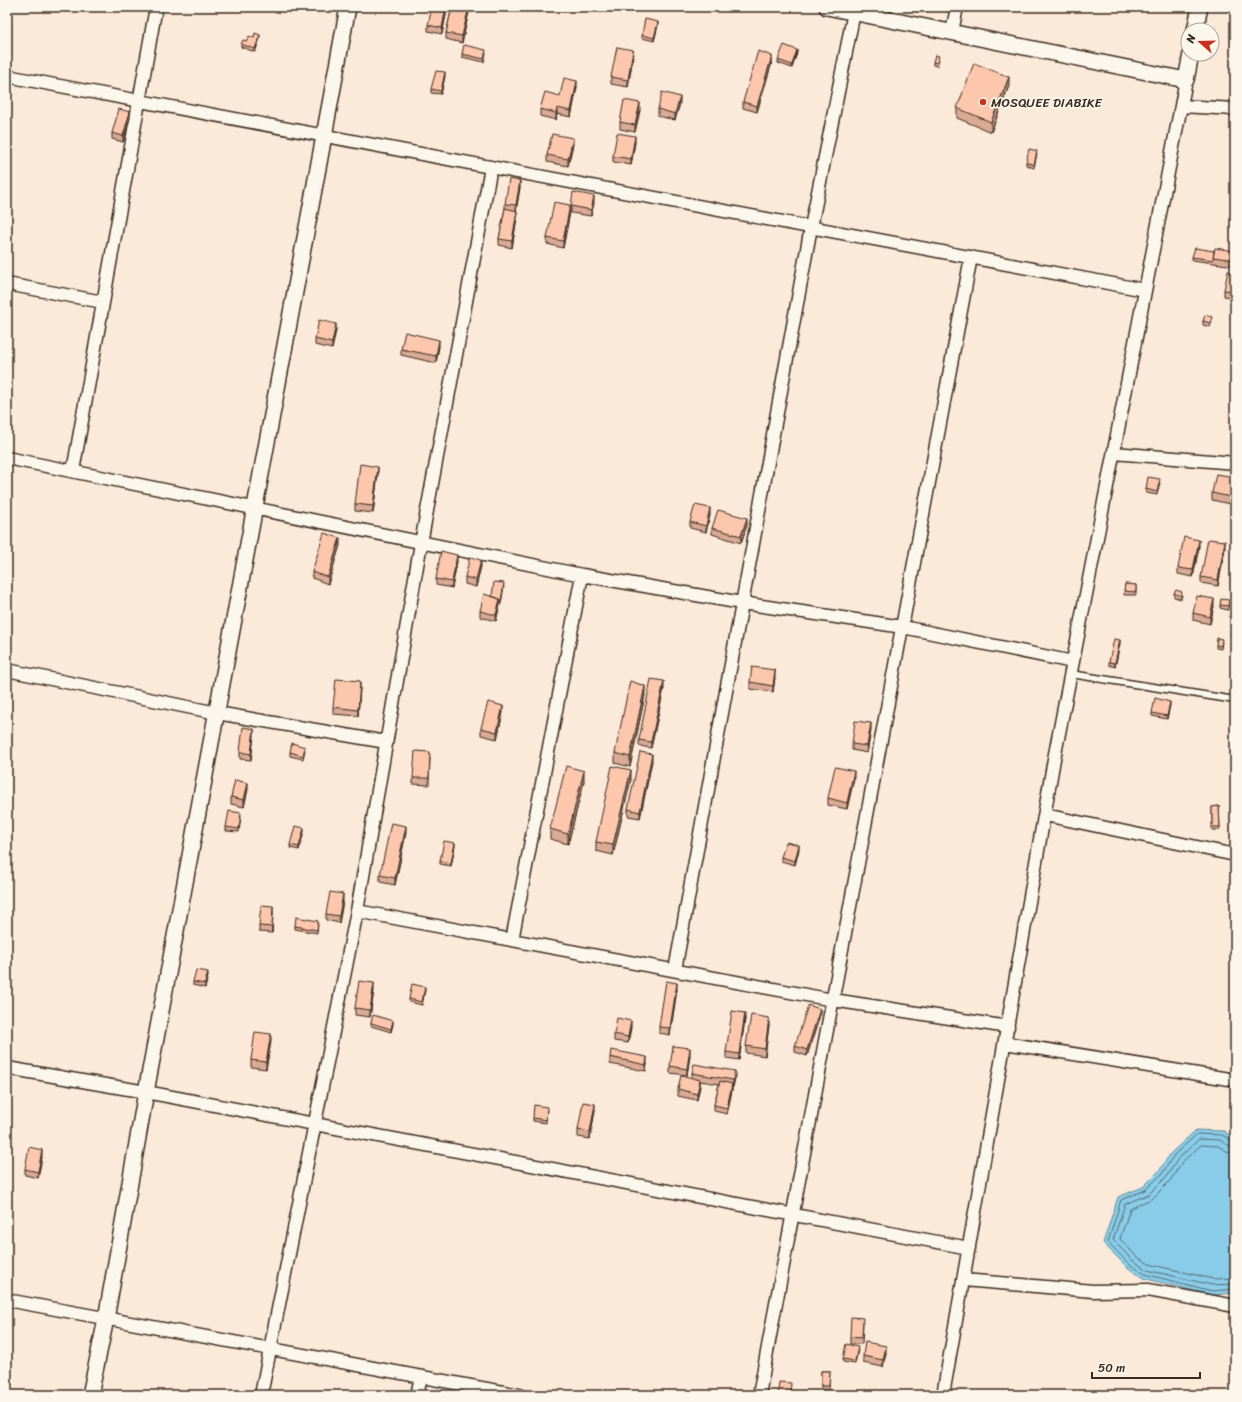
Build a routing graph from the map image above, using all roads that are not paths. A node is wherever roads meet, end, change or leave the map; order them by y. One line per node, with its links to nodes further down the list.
1 (156, 7): 12 (street)
2 (348, 7): 15 (street)
3 (826, 7): 6 (street)
4 (957, 7): 8 (street)
5 (1200, 7): 7 (street)
6 (854, 10): 8 (street); 17 (street)
7 (1197, 22)
8 (952, 32): 11 (street)
9 (1189, 62): 11 (street)
10 (7, 76): 12 (street)
11 (1186, 80): 13 (street)
12 (140, 100): 15 (street); 21 (street)
13 (1181, 106): 14 (street); 20 (street)
14 (1235, 109)
15 (324, 136): 16 (street); 26 (street)
16 (491, 167): 17 (street); 27 (street)
17 (811, 227): 18 (street); 29 (street)
18 (971, 257): 20 (street); 30 (street)
19 (7, 284): 21 (street)
20 (1145, 290): 22 (street)
21 (103, 302): 25 (street)
22 (1114, 454): 24 (street); 31 (street)
23 (7, 458): 25 (street)
24 (1235, 463)
25 (73, 471): 26 (street)
26 (255, 508): 27 (street); 34 (street)
27 (421, 543): 28 (street); 35 (street)
28 (582, 575): 29 (street); 39 (street)
29 (742, 603): 30 (street); 40 (street)
30 (903, 627): 31 (street); 41 (street)
31 (1072, 668): 33 (lane); 36 (street)
32 (7, 670): 34 (street)
33 (1235, 700)
34 (217, 713): 35 (street); 46 (street)
35 (386, 742): 38 (street)
36 (1045, 815): 37 (street); 42 (street)
37 (1235, 855)
38 (357, 911): 39 (street); 47 (street)
39 (512, 940): 40 (street)
40 (674, 970): 41 (street)
41 (833, 1000): 42 (street); 48 (street)
42 (1008, 1028): 43 (street)
43 (1005, 1043): 45 (street); 49 (street)
44 (7, 1068): 46 (street)
45 (1235, 1080)
46 (146, 1092): 47 (street); 53 (street)
47 (313, 1124): 48 (street); 54 (street)
48 (794, 1215): 49 (street); 60 (street)
49 (969, 1248): 50 (street)
50 (963, 1280): 52 (street); 61 (street)
51 (7, 1300): 53 (street)
52 (1235, 1306)
53 (106, 1319): 54 (street); 56 (street)
54 (270, 1349): 55 (street); 57 (street)
55 (421, 1377): 58 (street); 59 (street)
56 (90, 1395)
57 (261, 1395)
58 (417, 1395)
59 (520, 1395)
60 (759, 1395)
61 (943, 1395)

